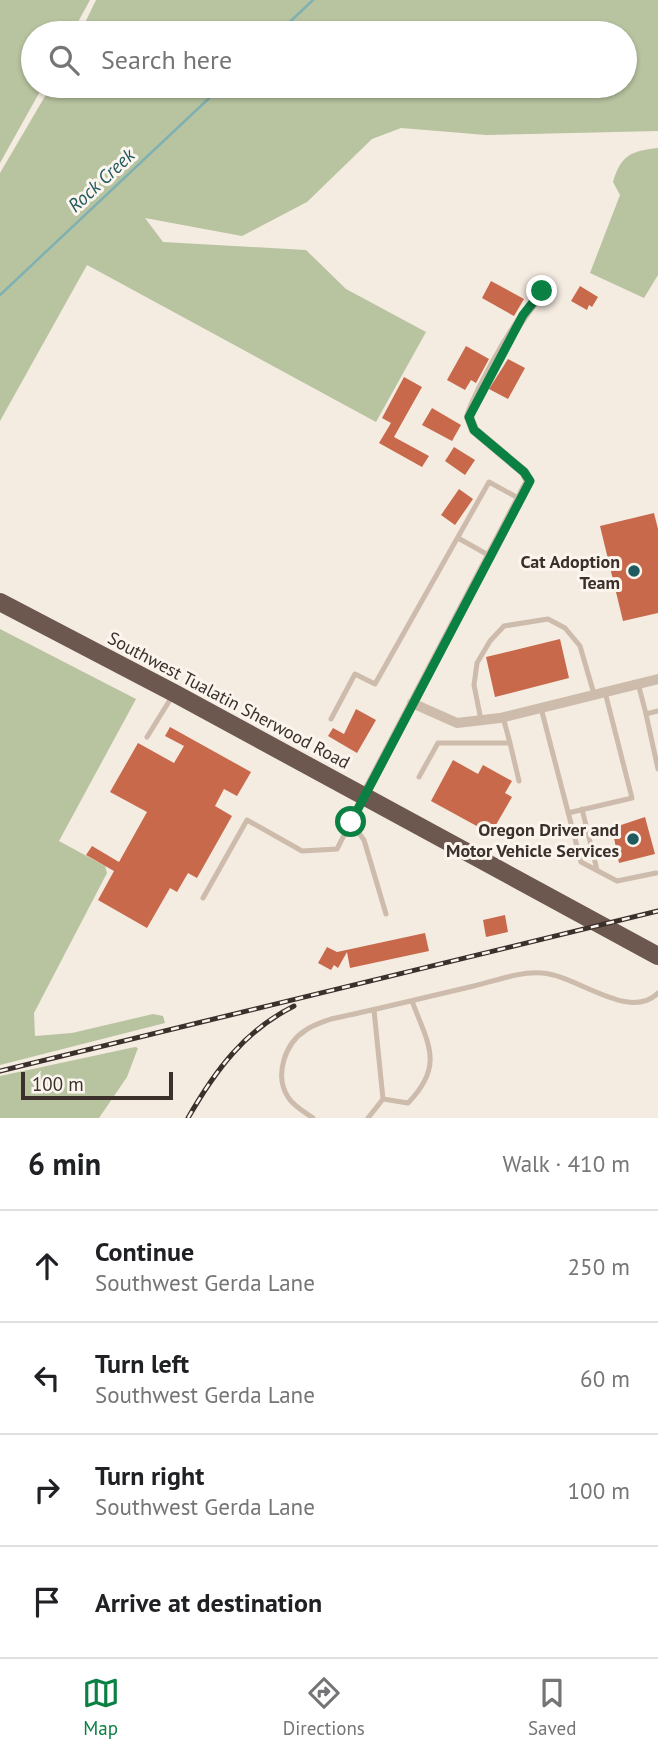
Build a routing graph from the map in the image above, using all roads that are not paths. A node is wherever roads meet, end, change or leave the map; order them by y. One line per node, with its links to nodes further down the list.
1 (551, 289): 2 (street)
2 (520, 499): 3 (lane); 4 (street)
3 (458, 538): 4 (lane); 16 (lane)
4 (490, 556): 11 (street)
5 (0, 602): 9 (highway, Southwest Tualatin Sherwood Road)
6 (658, 678): 7 (street)
7 (638, 684): 8 (street); 14 (lane)
8 (605, 692): 10 (street); 24 (lane)
9 (174, 693): 18 (lane); 23 (highway, Southwest Tualatin Sherwood Road)
10 (594, 694): 12 (street); 17 (lane)
11 (412, 703): 17 (street); 23 (street)
12 (541, 708): 15 (street); 25 (lane)
13 (658, 711): 14 (lane)
14 (646, 714): 20 (lane)
15 (503, 717): 17 (street); 19 (lane)
16 (331, 719)
17 (481, 720)
18 (147, 737)
19 (510, 743): 21 (lane); 22 (lane)
20 (658, 769)
21 (419, 777)
22 (519, 781)
23 (364, 796): 26 (lane); 31 (highway, Southwest Tualatin Sherwood Road)
24 (582, 809): 25 (lane); 27 (lane)
25 (568, 813): 27 (lane)
26 (351, 822): 29 (lane); 30 (lane)
27 (597, 870): 28 (lane)
28 (656, 873)
29 (203, 898)
30 (386, 914)
31 (658, 956)
32 (658, 993): 33 (lane)
33 (412, 1000): 34 (lane); 35 (lane)
34 (374, 1010): 35 (lane); 36 (lane)
35 (383, 1099): 37 (lane)
36 (313, 1118)
37 (368, 1118)

